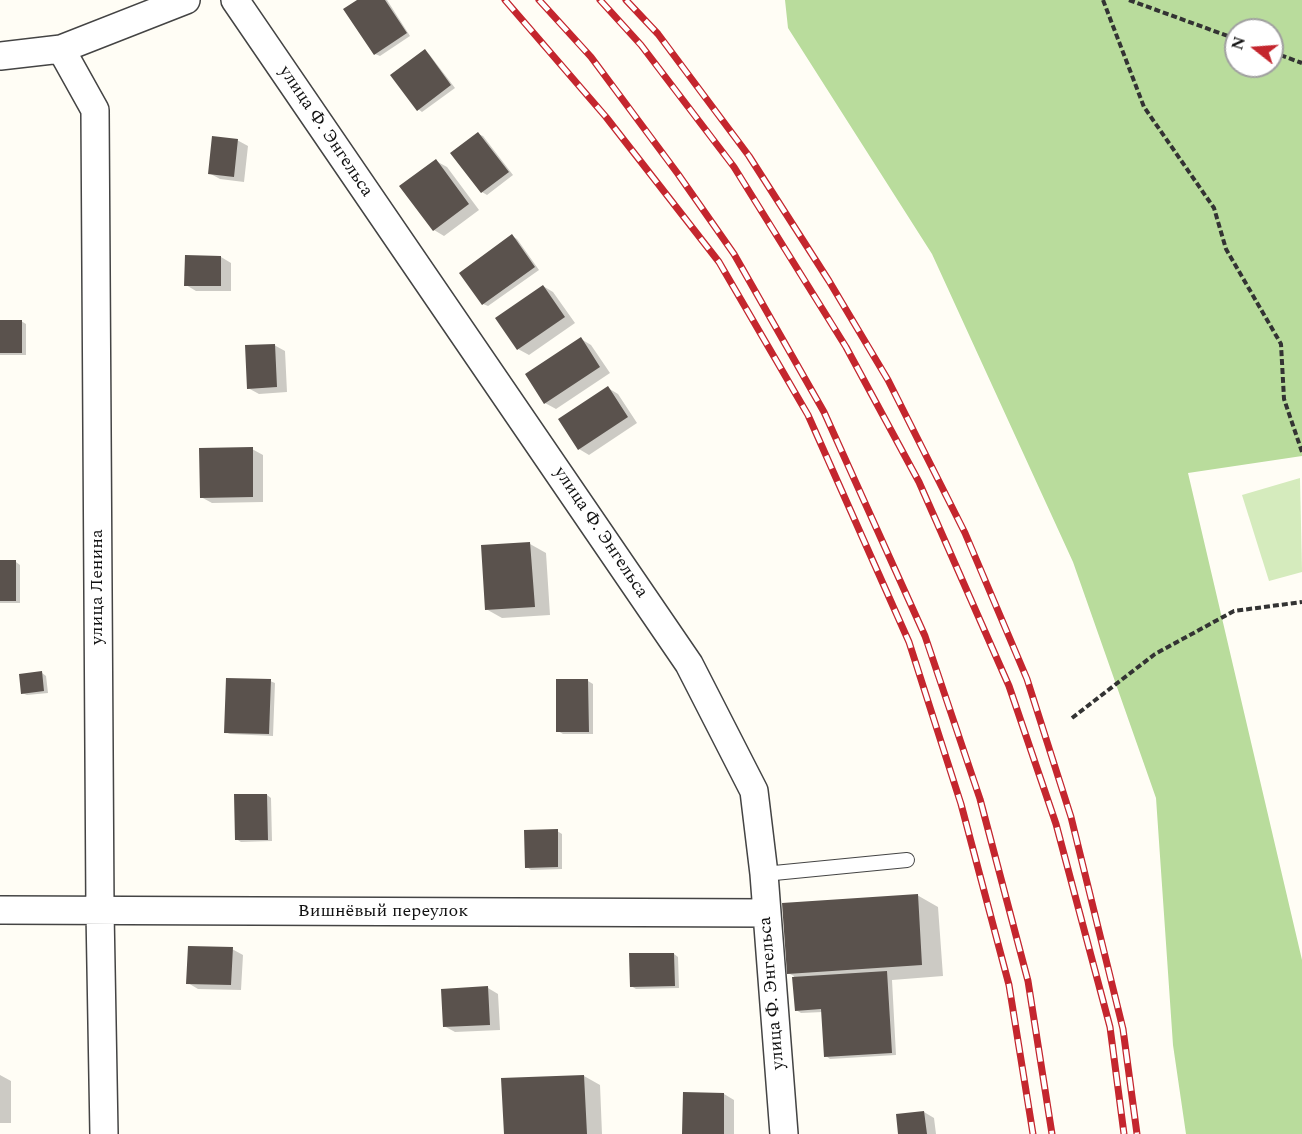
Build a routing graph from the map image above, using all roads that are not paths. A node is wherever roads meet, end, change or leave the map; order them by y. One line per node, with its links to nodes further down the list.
1 (186, 0): 3 (street)
2 (235, 0): 6 (street, улица Ф. Энгельса)
3 (61, 49): 4 (street); 8 (street, улица Ленина)
4 (0, 56)
5 (907, 860): 6 (lane)
6 (764, 874): 9 (street, улица Ф. Энгельса)
7 (0, 910): 8 (street, Вишнёвый переулок)
8 (100, 911): 9 (street, Вишнёвый переулок); 10 (street, улица Ленина)
9 (767, 913): 11 (street, улица Ф. Энгельса)
10 (104, 1134)
11 (784, 1134)

